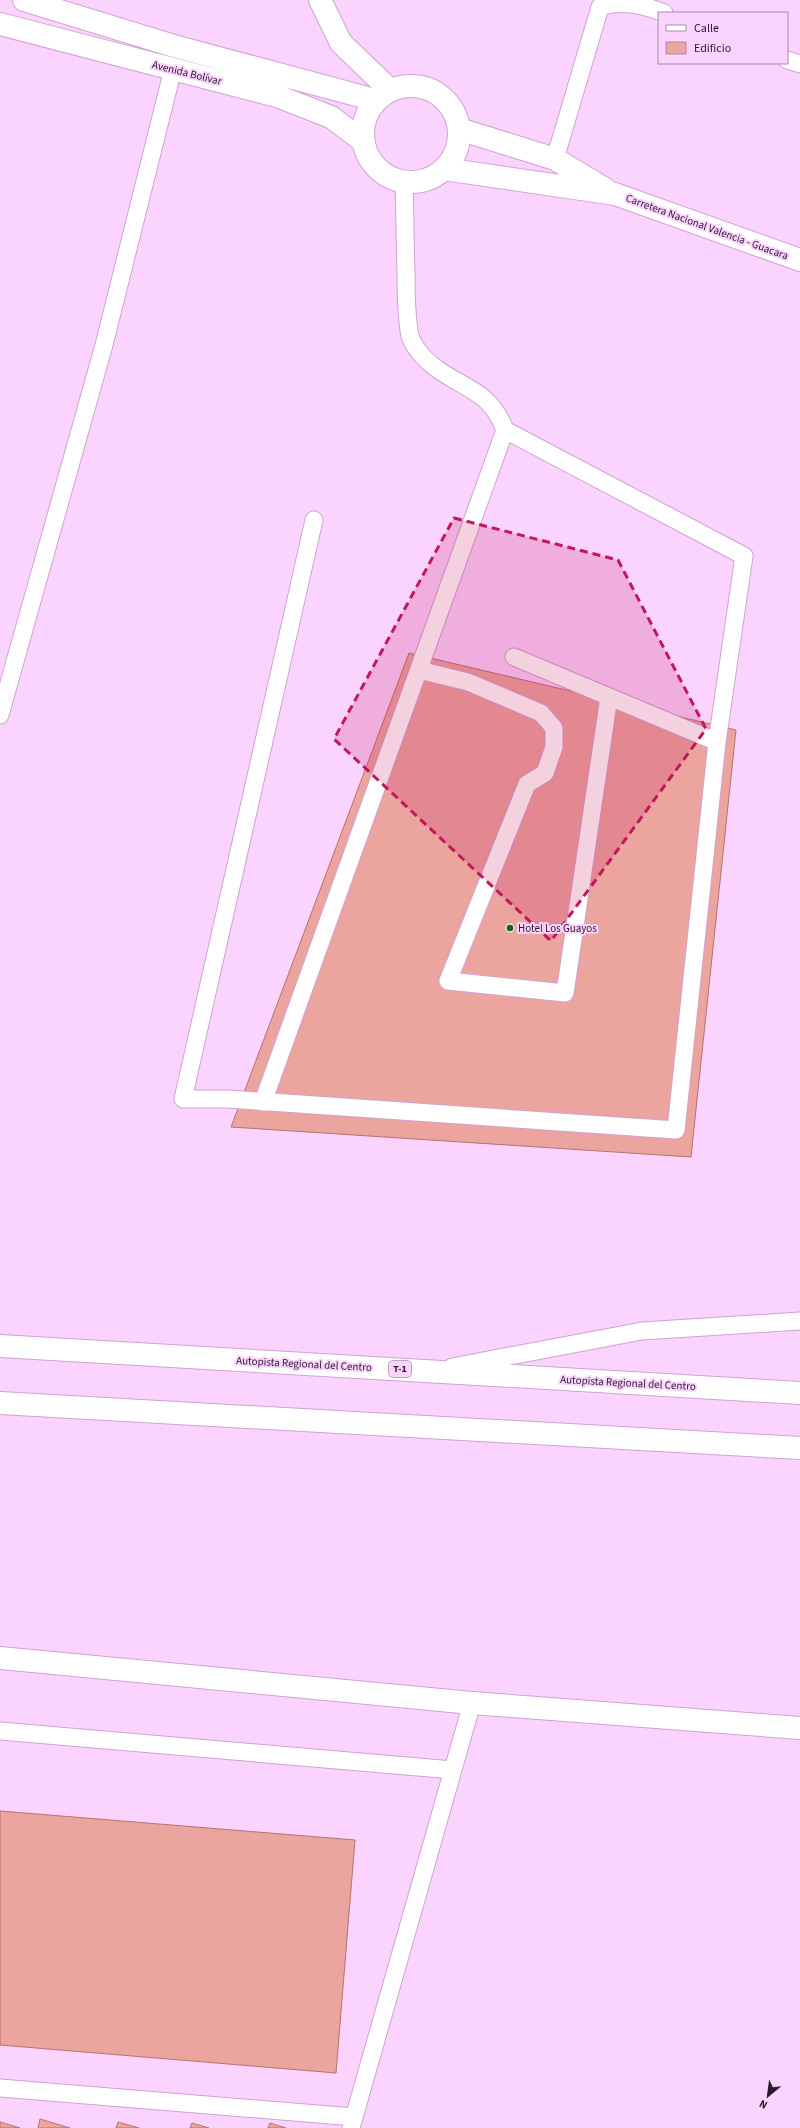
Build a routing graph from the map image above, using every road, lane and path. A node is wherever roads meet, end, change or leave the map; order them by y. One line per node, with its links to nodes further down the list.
1 (24, 0): 8 (main road, Avenida Bolívar)
2 (320, 0): 8 (main road)
3 (662, 12): 11 (lane)
4 (0, 24): 7 (main road, Avenida Bolívar)
5 (788, 60): 6 (lane)
6 (800, 64)
7 (173, 69): 10 (main road, Avenida Bolívar); 21 (lane)
8 (382, 95): 9 (main road, Avenida Bolívar); 10 (main road, Avenida Bolívar)
9 (459, 129): 11 (main road, Carretera Nacional Valencia - Guacara); 12 (main road, Avenida Bolívar)
10 (364, 142): 13 (main road, Avenida Bolívar)
11 (555, 159): 14 (main road, Carretera Nacional Valencia - Guacara)
12 (444, 169): 13 (main road, Avenida Bolívar); 14 (main road, Carretera Nacional Valencia - Guacara)
13 (404, 182): 16 (lane)
14 (615, 194): 15 (main road, Carretera Nacional Valencia - Guacara)
15 (800, 260)
16 (505, 430): 19 (lane); 22 (lane)
17 (314, 520): 23 (lane)
18 (514, 657): 20 (lane)
19 (419, 670): 20 (lane); 23 (lane)
20 (609, 697): 22 (lane)
21 (0, 715)
22 (717, 742): 23 (lane)
23 (263, 1102)
24 (800, 1321): 26 (lane)
25 (0, 1346): 26 (main road, Autopista Regional del Centro / T-1)
26 (430, 1371): 27 (main road, Autopista Regional del Centro / T-1)
27 (800, 1393)
28 (0, 1403): 29 (main road)
29 (800, 1448)
30 (0, 1658): 31 (main road)
31 (472, 1703): 32 (main road); 34 (lane)
32 (800, 1728)
33 (0, 1731): 34 (lane)
34 (453, 1770): 36 (lane)
35 (0, 2088): 36 (lane)
36 (353, 2122)

